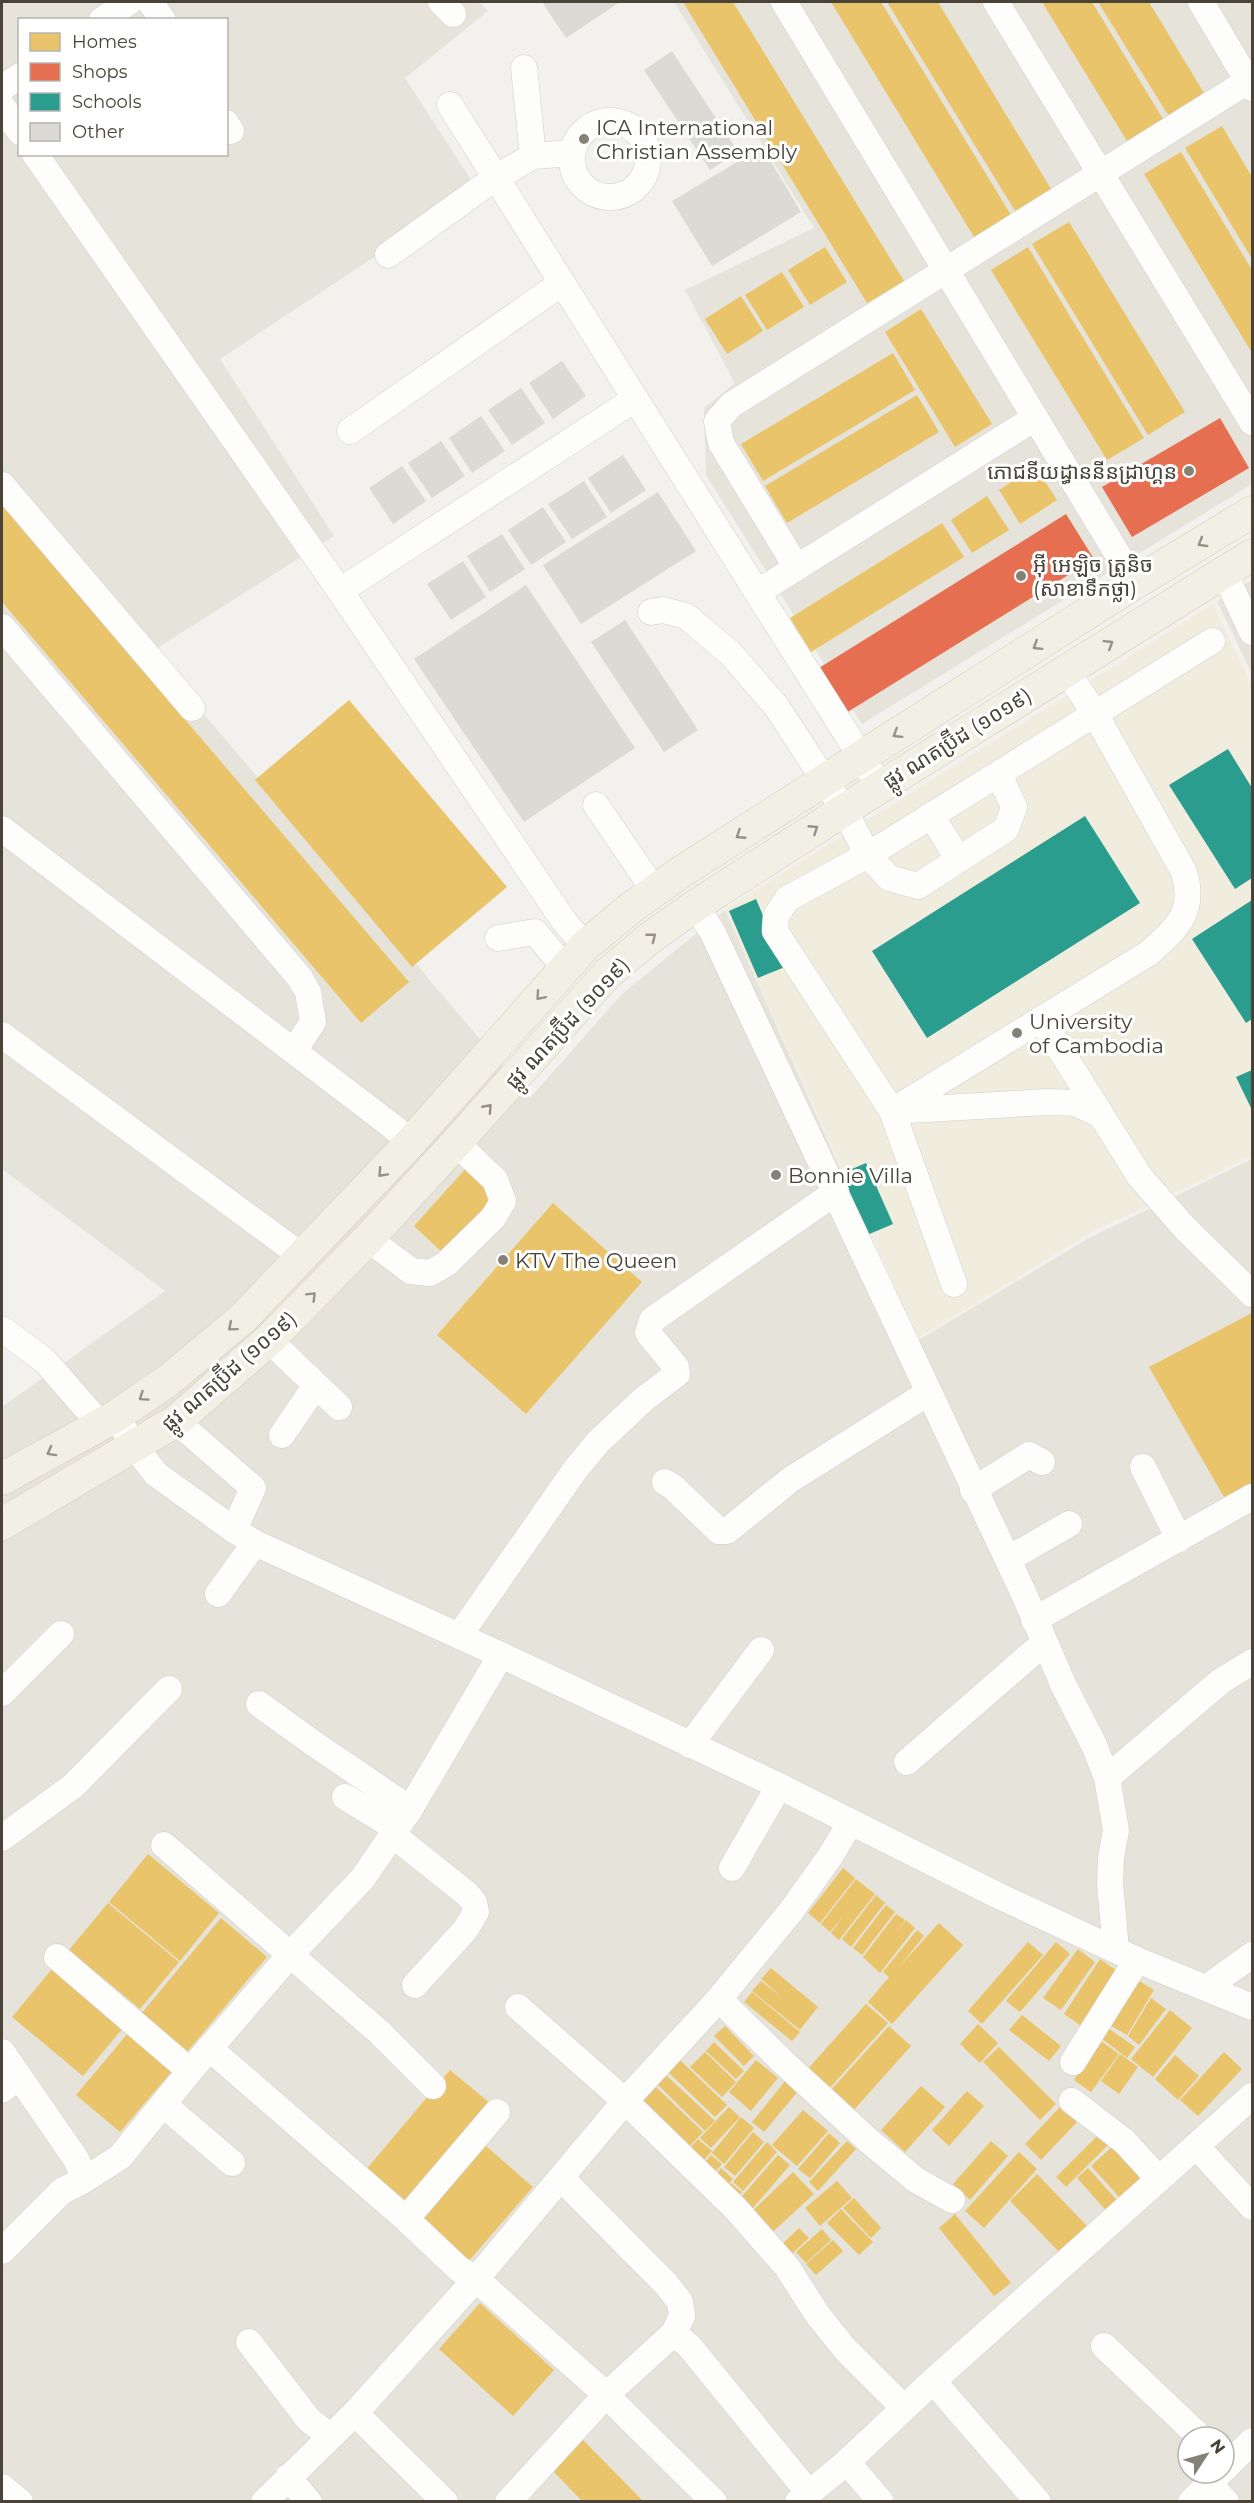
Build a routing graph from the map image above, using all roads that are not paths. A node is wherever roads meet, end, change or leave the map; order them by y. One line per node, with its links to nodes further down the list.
1 (129, 2): 6 (street)
2 (150, 2): 7 (street)
3 (784, 2): 21 (street)
4 (996, 2): 18 (street)
5 (1201, 2): 10 (street)
6 (105, 18)
7 (162, 18)
8 (524, 68): 17 (street)
9 (18, 77): 11 (street)
10 (1250, 84): 18 (street)
11 (2, 88)
12 (450, 105): 19 (street)
13 (2, 106): 14 (street)
14 (18, 129)
15 (572, 153): 17 (street)
16 (36, 156): 34 (street)
17 (533, 156): 19 (street)
18 (1101, 173): 21 (street); 25 (street)
19 (495, 178): 20 (street); 22 (street)
20 (388, 255)
21 (946, 270): 24 (street); 30 (street)
22 (562, 283): 23 (street); 26 (street)
23 (635, 399): 33 (street); 34 (street)
24 (1035, 418): 30 (street); 32 (street)
25 (1252, 422)
26 (350, 431)
27 (2, 485): 40 (street)
28 (1252, 512): 32 (main road, ផ្លូវ ណតប្រ៊ីដ (១០១៩), one-way to 32)
29 (1252, 555): 31 (main road, ផ្លូវ ណតប្រ៊ីដ (១០១៩))
30 (797, 568): 33 (street)
31 (1224, 573): 37 (street); 39 (main road, ផ្លូវ ណតប្រ៊ីដ (១០១៩), one-way to 31)
32 (1135, 584): 42 (main road, ផ្លូវ ណតប្រ៊ីដ (១០១៩), one-way to 42)
33 (763, 589): 42 (street)
34 (340, 591): 55 (street)
35 (651, 612): 44 (street)
36 (2, 627): 58 (street)
37 (1252, 632)
38 (1212, 641): 41 (street)
39 (1066, 670): 41 (street); 45 (main road, ផ្លូវ ណតប្រ៊ីដ (១០១៩))
40 (192, 708)
41 (1095, 714): 43 (street); 56 (street)
42 (861, 757): 44 (main road, ផ្លូវ ណតប្រ៊ីដ (១០១៩)); 45 (street)
43 (999, 774): 48 (street); 51 (street)
44 (824, 781): 47 (street); 52 (main road, ផ្លូវ ណតប្រ៊ីដ (១០១៩), one-way to 52)
45 (880, 787): 47 (main road, ផ្លូវ ណតប្រ៊ីដ (១០១៩))
46 (596, 805): 52 (street)
47 (844, 810): 50 (street); 53 (main road, ផ្លូវ ណតប្រ៊ីដ (១០១៩), one-way to 47)
48 (931, 816): 50 (street); 51 (street)
49 (2, 829): 58 (street)
50 (868, 855): 51 (street); 59 (street)
51 (958, 860)
52 (654, 890): 55 (main road, ផ្លូវ ណតប្រ៊ីដ (១០១៩))
53 (695, 906): 62 (main road, ផ្លូវ ណតប្រ៊ីដ (១០១៩), one-way to 53); 63 (street)
54 (498, 938): 55 (street)
55 (575, 957): 61 (main road, ផ្លូវ ណតប្រ៊ីដ (១០១៩), one-way to 61)
56 (1041, 1019): 59 (street); 60 (street)
57 (2, 1035): 65 (street)
58 (294, 1051): 61 (street)
59 (892, 1111): 60 (street); 66 (street)
60 (1101, 1115): 67 (street)
61 (411, 1142): 65 (main road, ផ្លូវ ណតប្រ៊ីដ (១០១៩), one-way to 65)
62 (456, 1143): 64 (main road, ផ្លូវ ណតប្រ៊ីដ (១០១៩)); 64 (street)
63 (836, 1192): 71 (street); 91 (street)
64 (368, 1239): 69 (main road, ផ្លូវ ណតប្រ៊ីដ (១០១៩), one-way to 64)
65 (303, 1257): 73 (main road, ផ្លូវ ណតប្រ៊ីដ (១០១៩), one-way to 73)
66 (954, 1284)
67 (1252, 1294)
68 (2, 1329): 73 (street)
69 (269, 1340): 70 (street); 74 (main road, ផ្លូវ ណតប្រ៊ីដ (១០១៩))
70 (316, 1385): 72 (street); 75 (street)
71 (928, 1393): 80 (street); 81 (street)
72 (339, 1407)
73 (108, 1420): 76 (street); 79 (main road, ផ្លូវ ណតប្រ៊ីដ (១០១៩), one-way to 79)
74 (177, 1421): 76 (main road, ផ្លូវ ណតប្រ៊ីដ (១០១៩)); 85 (street)
75 (282, 1435)
76 (135, 1447): 83 (main road, ផ្លូវ ណតប្រ៊ីដ (១០១៩)); 85 (street)
77 (1042, 1462): 81 (street)
78 (1143, 1467): 86 (street)
79 (2, 1479)
80 (665, 1482)
81 (973, 1490): 87 (street)
82 (1252, 1497): 86 (street)
83 (2, 1524)
84 (1069, 1524): 87 (street)
85 (244, 1537): 88 (street); 91 (street)
86 (1179, 1539): 89 (street)
87 (1008, 1559): 89 (street)
88 (218, 1594)
89 (1034, 1620): 92 (street)
90 (61, 1634): 96 (street)
91 (459, 1636): 94 (street)
92 (1044, 1643): 100 (street); 101 (street)
93 (761, 1650): 99 (street)
94 (501, 1655): 99 (street); 105 (street)
95 (1252, 1664): 101 (street)
96 (7, 1677)
97 (169, 1689): 106 (street)
98 (259, 1704): 105 (street)
99 (690, 1745): 102 (street)
100 (907, 1762)
101 (1107, 1778): 109 (street)
102 (779, 1786): 104 (street); 108 (street)
103 (345, 1797): 105 (street)
104 (851, 1822): 109 (street); 115 (street)
105 (400, 1824): 111 (street); 113 (street)
106 (2, 1838)
107 (164, 1845): 111 (street)
108 (732, 1868)
109 (1126, 1954): 114 (street); 120 (street)
110 (1252, 1955): 114 (street)
111 (289, 1956): 118 (street); 123 (street)
112 (57, 1957): 121 (street)
113 (416, 1986)
114 (1206, 1988): 117 (street)
115 (719, 1999): 126 (street); 134 (street)
116 (518, 2007): 126 (street)
117 (1252, 2007)
118 (209, 2048): 121 (street); 136 (street)
119 (2, 2052): 122 (street)
120 (1073, 2062)
121 (190, 2071): 127 (street)
122 (10, 2083): 133 (street)
123 (434, 2086)
124 (1252, 2096): 129 (street)
125 (1072, 2101): 132 (street)
126 (625, 2102): 131 (street); 144 (street)
127 (164, 2105): 130 (street); 133 (street)
128 (497, 2112): 136 (street)
129 (1196, 2146): 132 (street); 135 (street)
130 (232, 2163)
131 (562, 2179): 138 (street); 139 (street)
132 (1159, 2179): 142 (street)
133 (82, 2181): 137 (street)
134 (952, 2200)
135 (1252, 2207)
136 (406, 2219): 138 (street)
137 (2, 2251)
138 (476, 2279): 143 (street); 145 (street)
139 (674, 2332): 143 (street); 153 (street)
140 (249, 2342): 147 (street)
141 (1104, 2346): 146 (street)
142 (933, 2381): 144 (street); 161 (street)
143 (606, 2395): 158 (street); 159 (street)
144 (904, 2408): 150 (street)
145 (354, 2413): 147 (street); 157 (street)
146 (1187, 2425)
147 (330, 2436): 151 (street)
148 (1252, 2440): 149 (street)
149 (1236, 2458)
150 (847, 2462): 153 (street); 160 (street)
151 (288, 2477): 155 (street); 156 (street)
152 (2, 2487): 154 (street)
153 (803, 2497)
154 (20, 2502)
155 (264, 2502)
156 (309, 2502)
157 (445, 2502)
158 (508, 2502)
159 (714, 2502)
160 (880, 2502)
161 (1038, 2502)

